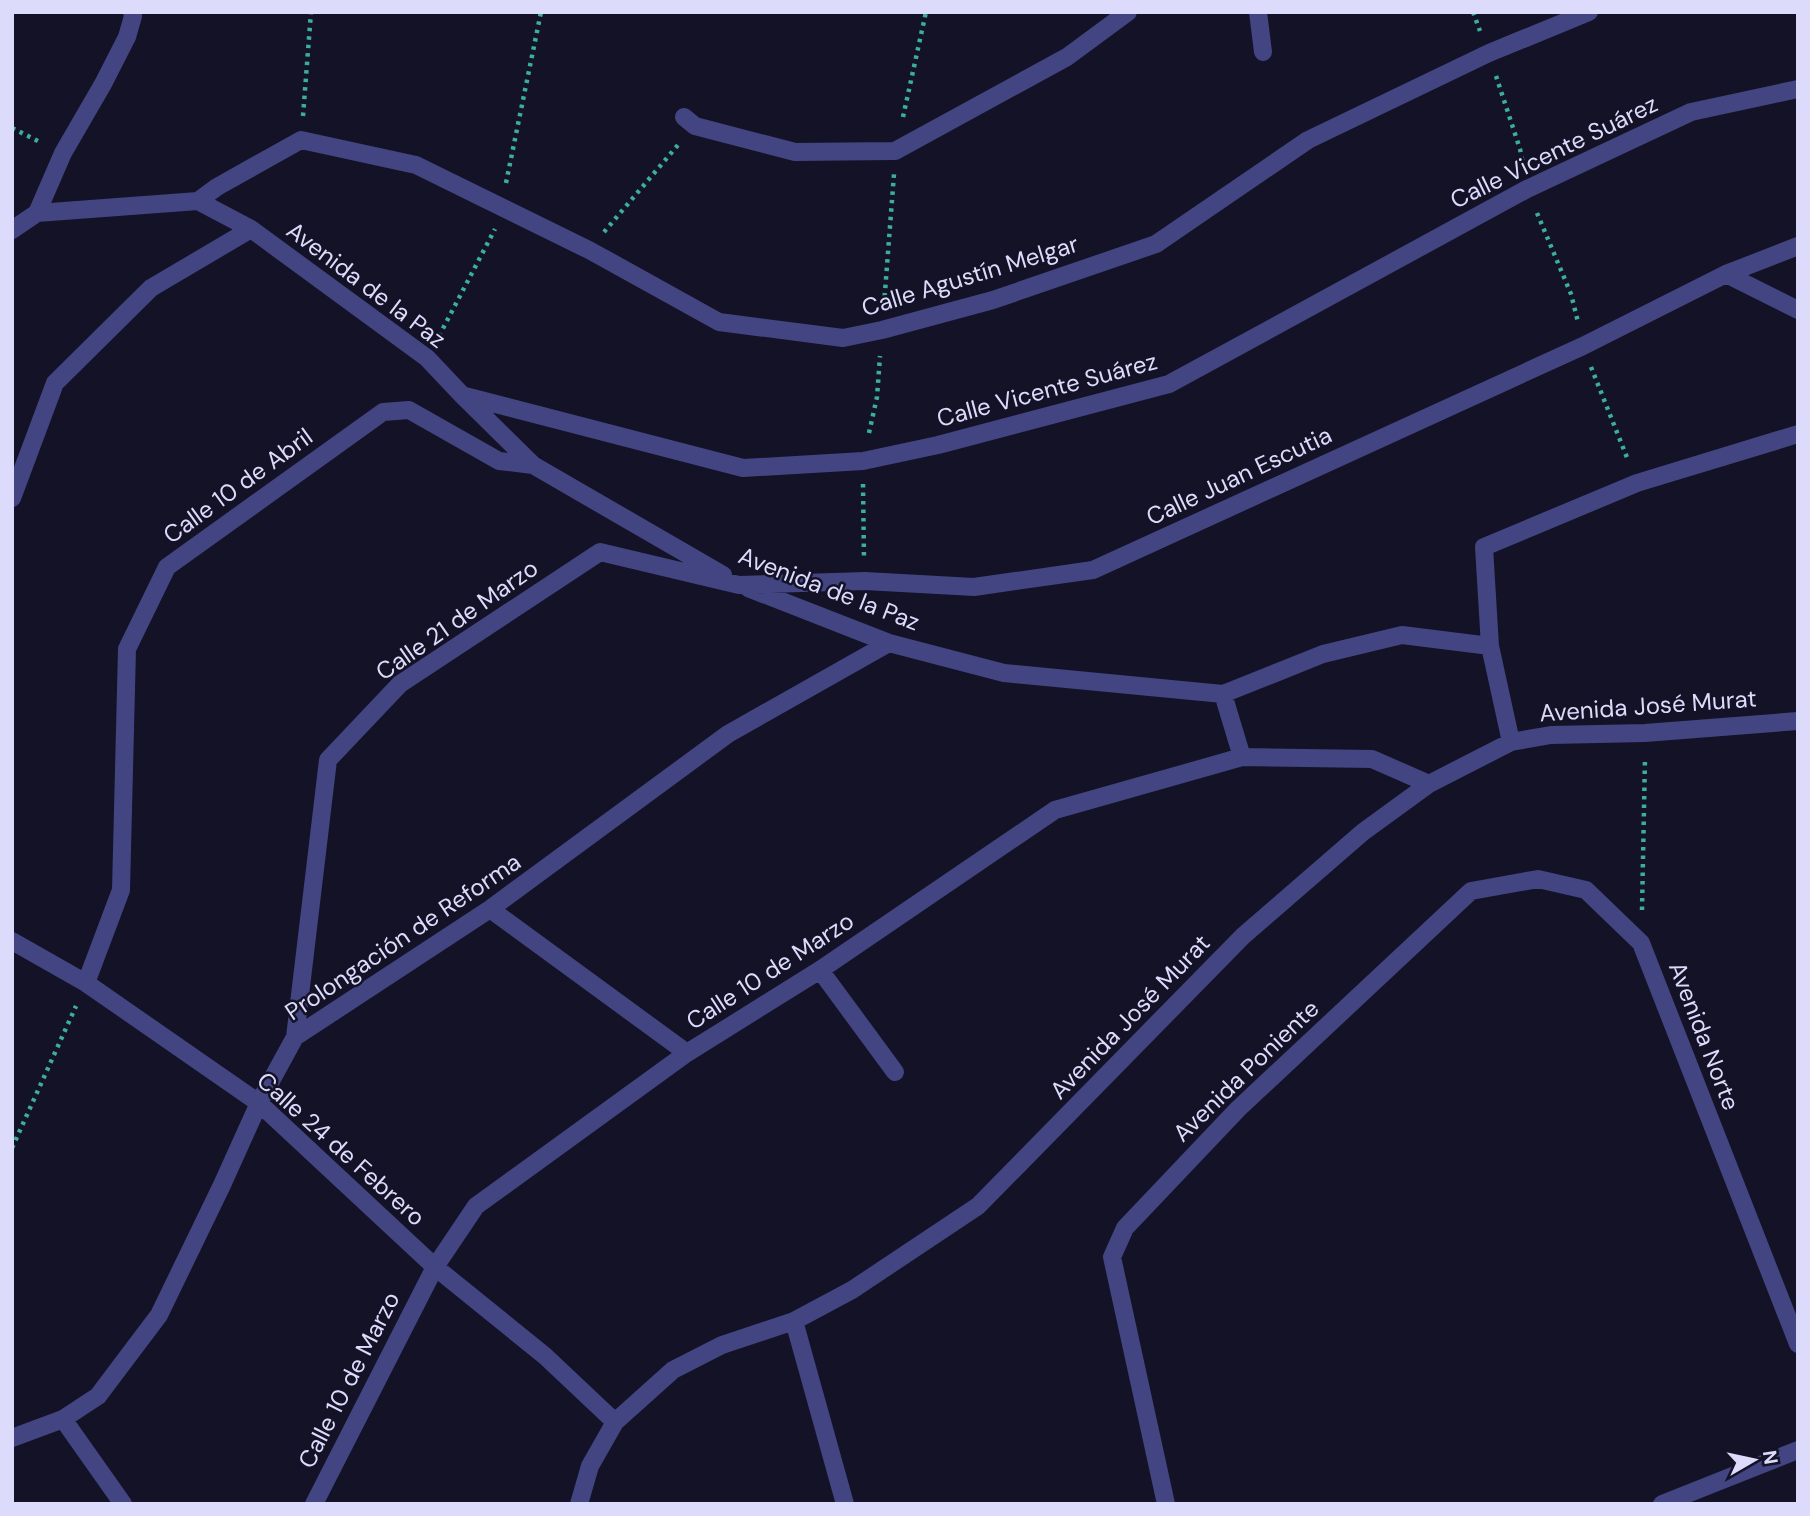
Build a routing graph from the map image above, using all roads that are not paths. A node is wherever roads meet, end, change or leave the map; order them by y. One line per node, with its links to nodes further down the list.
1 (132, 12): 9 (street)
2 (1128, 12): 7 (street)
3 (1258, 12): 5 (street)
4 (1589, 12): 8 (street, Calle Agustín Melgar)
5 (1263, 52)
6 (1798, 89): 15 (street, Calle Vicente Suárez)
7 (690, 122)
8 (198, 201): 9 (street); 10 (street, Avenida de la Paz)
9 (37, 214): 11 (street)
10 (251, 229): 15 (street, Avenida de la Paz); 18 (street)
11 (12, 230)
12 (1798, 246): 13 (street, Calle Juan Escutia)
13 (1726, 274): 14 (street); 19 (street, Calle Juan Escutia)
14 (1798, 310)
15 (462, 396): 17 (street, Avenida de la Paz)
16 (1798, 434): 21 (street)
17 (533, 465): 19 (street, Avenida de la Paz); 31 (street, Calle 10 de Abril)
18 (12, 498)
19 (739, 584): 20 (street, Avenida de la Paz); 32 (street, Calle 21 de Marzo)
20 (889, 643): 22 (street, Avenida de la Paz); 27 (street, Prolongación de Reforma)
21 (1490, 646): 22 (street, Avenida de la Paz); 24 (street)
22 (1223, 694): 25 (street)
23 (1798, 721): 24 (street, Avenida José Murat)
24 (1511, 743): 26 (street, Avenida José Murat)
25 (1242, 757): 26 (street, Calle 10 de Marzo); 30 (street, Calle 10 de Marzo)
26 (1429, 784): 37 (street, Avenida José Murat)
27 (490, 909): 32 (street, Prolongación de Reforma); 33 (street)
28 (12, 941): 31 (street, Calle 24 de Febrero)
29 (1641, 943): 38 (street, Avenida Norte); 47 (street, Avenida Poniente)
30 (820, 970): 33 (street, Calle 10 de Marzo); 34 (street)
31 (86, 983): 35 (street, Calle 24 de Febrero)
32 (295, 1037): 35 (street, Prolongación de Reforma)
33 (687, 1053): 36 (street, Calle 10 de Marzo)
34 (895, 1072)
35 (259, 1103): 36 (street, Calle 24 de Febrero); 39 (street, Prolongación de Reforma)
36 (435, 1267): 40 (street, Calle 24 de Febrero); 43 (street, Calle 10 de Marzo)
37 (794, 1321): 40 (street, Avenida José Murat); 46 (street)
38 (1798, 1343)
39 (63, 1419): 41 (street, Prolongación de Reforma); 44 (street)
40 (615, 1422): 45 (street, Avenida José Murat)
41 (12, 1438)
42 (1798, 1450): 48 (street)
43 (311, 1502)
44 (123, 1504)
45 (579, 1504)
46 (845, 1504)
47 (1166, 1504)
48 (1662, 1504)

